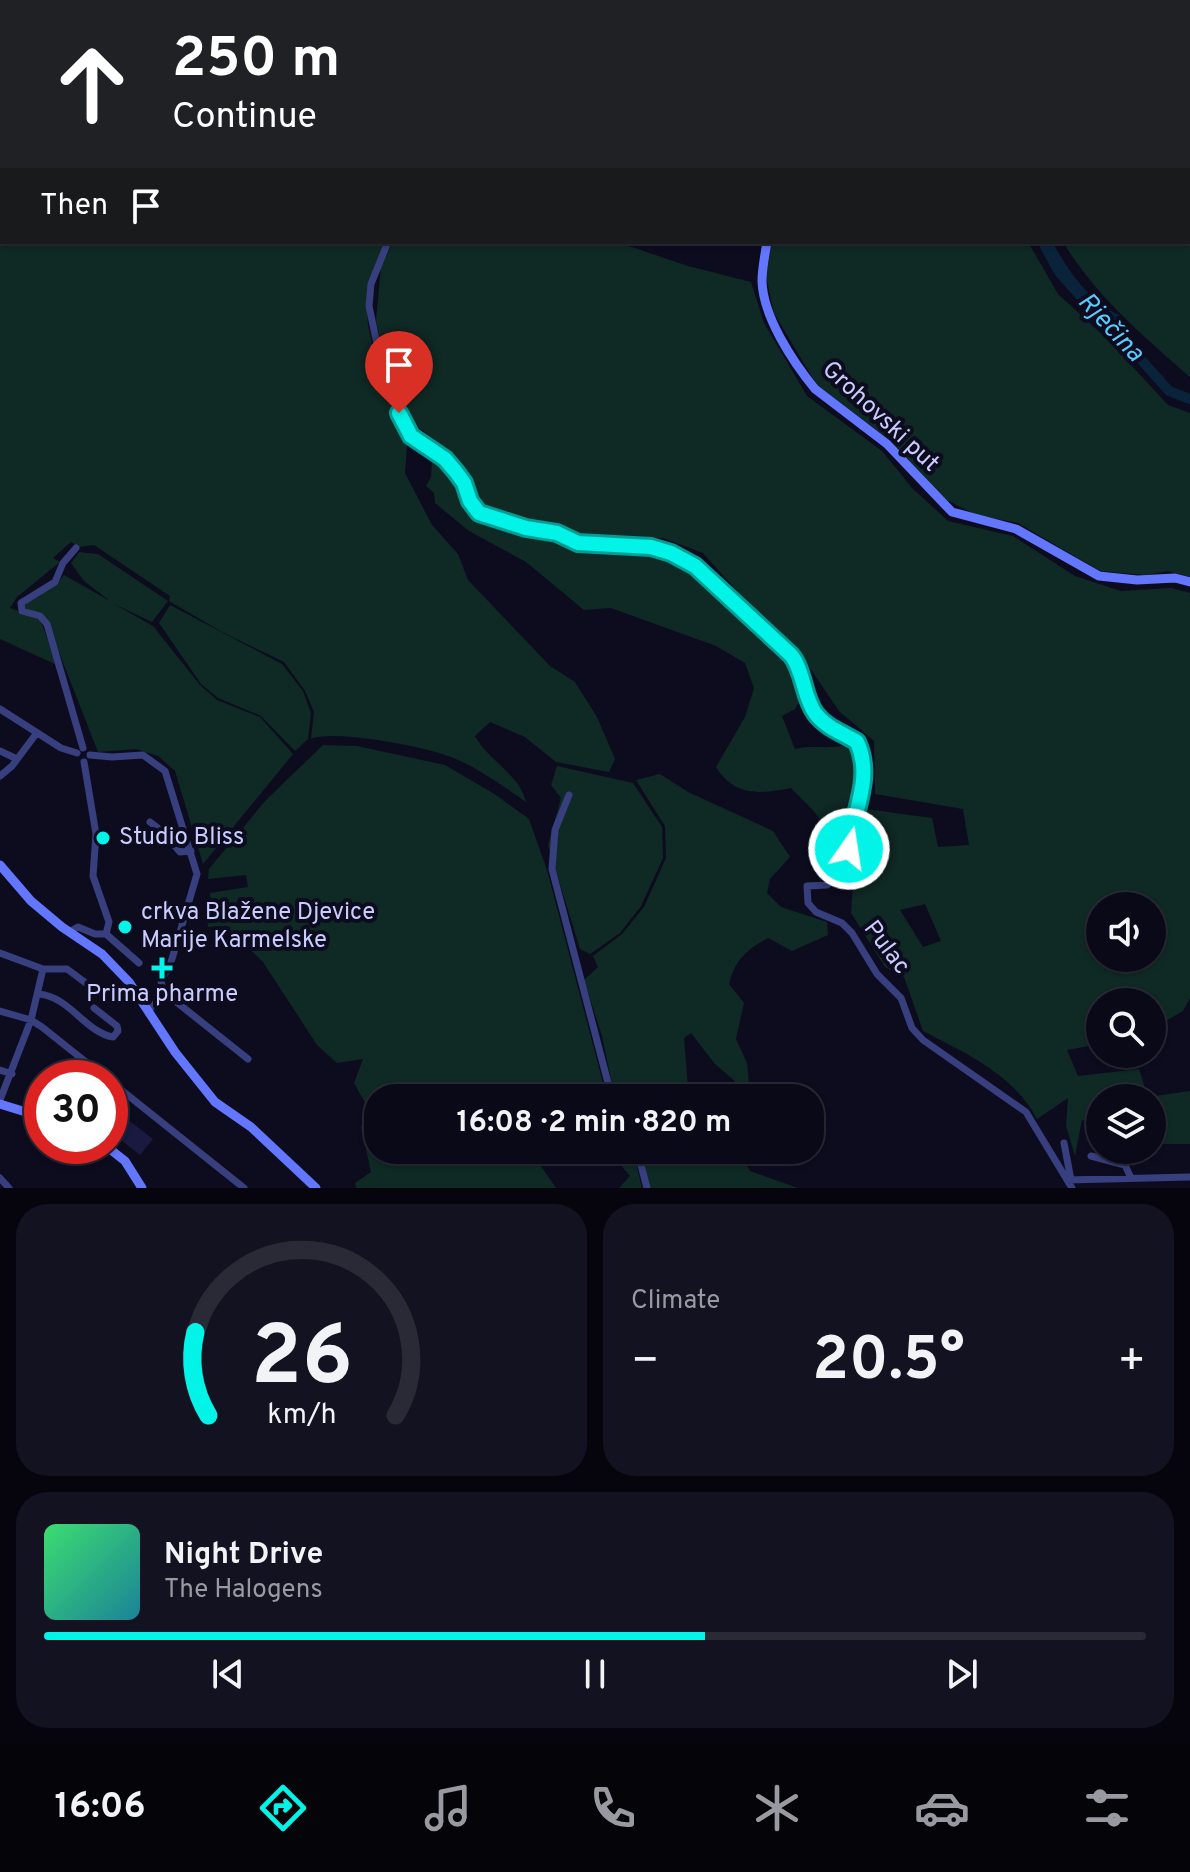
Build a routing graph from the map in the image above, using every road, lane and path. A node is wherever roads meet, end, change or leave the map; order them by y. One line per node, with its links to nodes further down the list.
1 (387, 244): 44 (street, Pulac)
2 (767, 244): 4 (main road, Grohovski put)
3 (76, 548): 8 (street)
4 (1190, 582)
5 (0, 709): 6 (street)
6 (36, 734): 8 (street); 10 (street)
7 (0, 751): 10 (street)
8 (80, 751): 9 (street); 11 (street)
9 (90, 755): 11 (street); 15 (street)
10 (17, 759): 12 (street)
11 (84, 762): 18 (street)
12 (0, 776)
13 (569, 795): 33 (street)
14 (150, 822): 15 (street)
15 (191, 851): 23 (street)
16 (0, 865): 17 (main road)
17 (69, 932): 18 (street); 26 (main road)
18 (106, 934): 20 (street)
19 (0, 953): 21 (street)
20 (139, 963)
21 (43, 969): 22 (street); 24 (street)
22 (98, 992)
23 (165, 993): 26 (street); 29 (street)
24 (39, 994): 25 (street); 28 (street)
25 (94, 1008)
26 (149, 1010): 48 (main road)
27 (0, 1011): 28 (street)
28 (31, 1020): 30 (street); 32 (street)
29 (248, 1059)
30 (82, 1060)
31 (0, 1070): 32 (street)
32 (12, 1074): 35 (street)
33 (609, 1084)
34 (128, 1096): 47 (street)
35 (0, 1102): 36 (main road)
36 (24, 1111)
37 (1064, 1143): 44 (street)
38 (127, 1164): 46 (main road)
39 (641, 1164): 49 (street)
40 (1121, 1164): 43 (street)
41 (1190, 1177): 43 (street)
42 (0, 1178): 45 (street)
43 (1131, 1178): 44 (street)
44 (1070, 1183)
45 (9, 1188)
46 (142, 1188)
47 (244, 1188)
48 (316, 1188)
49 (647, 1188)

